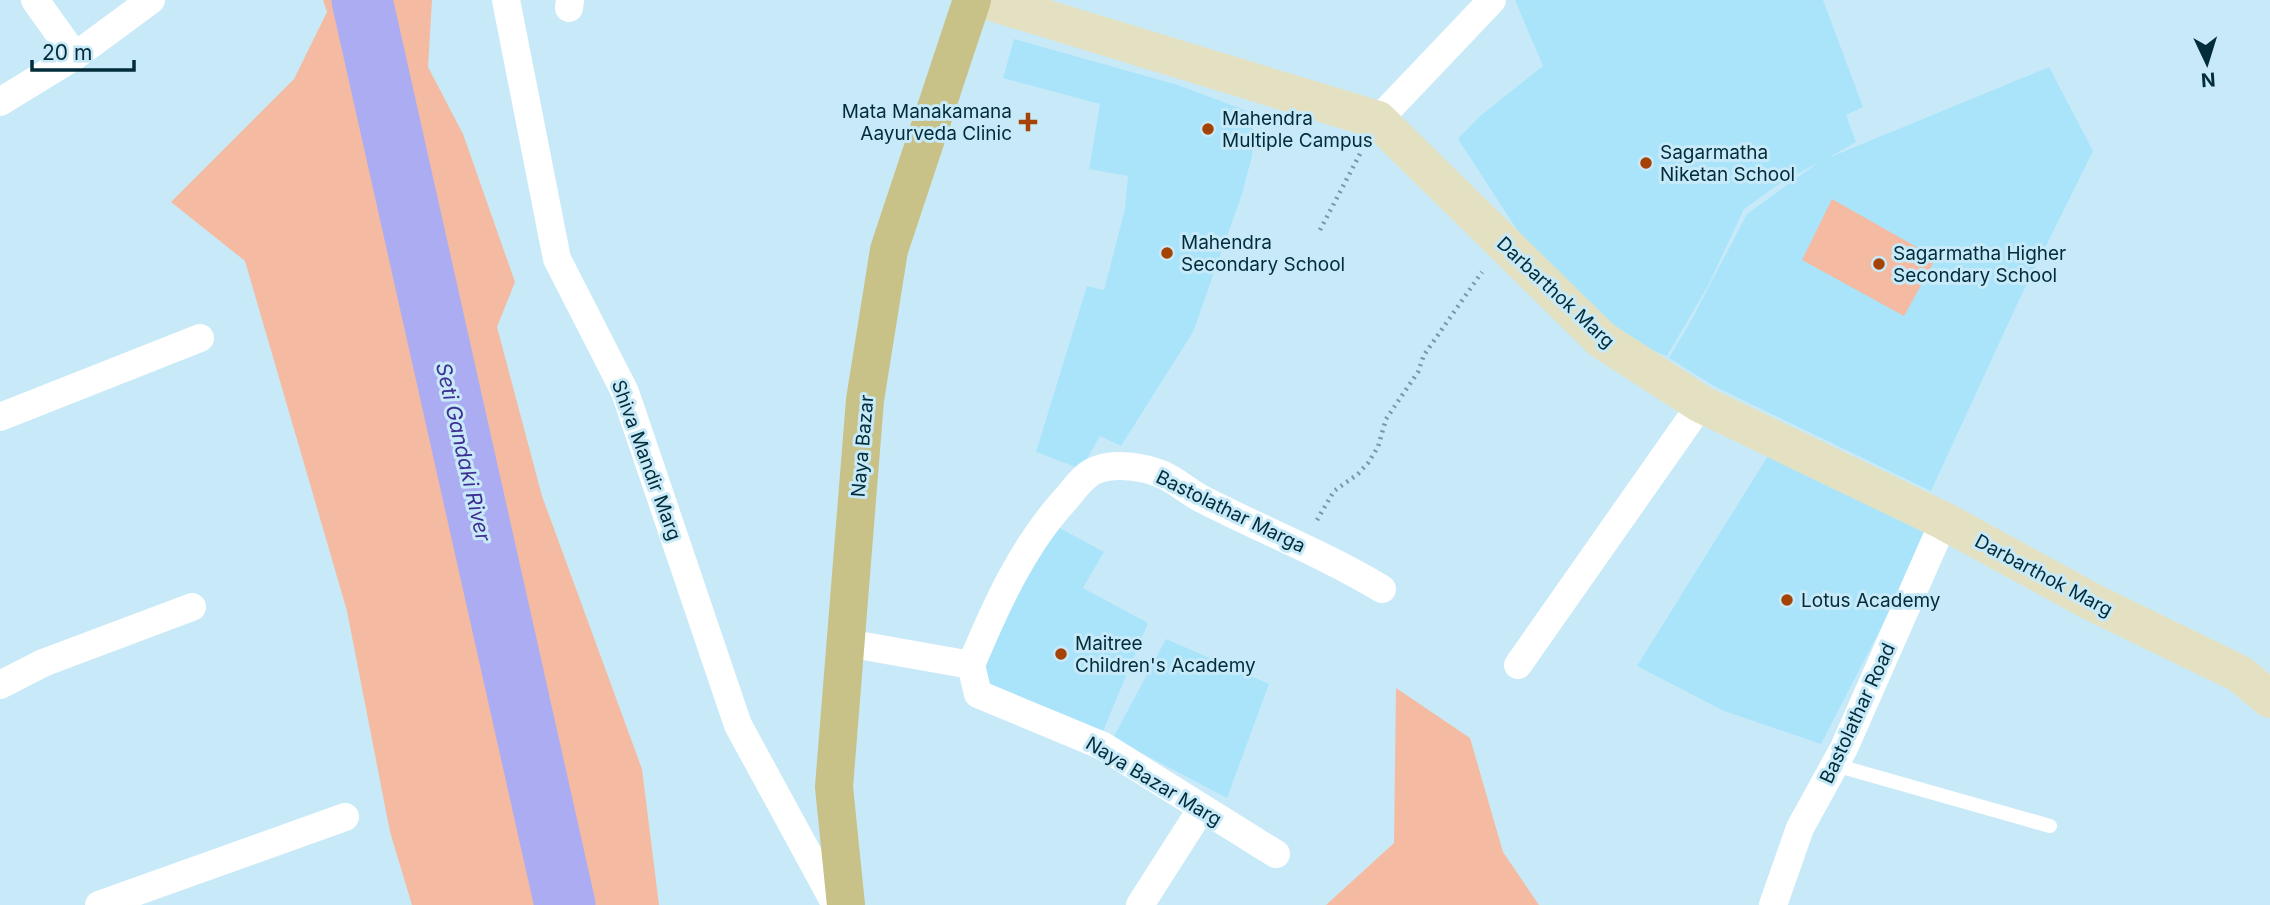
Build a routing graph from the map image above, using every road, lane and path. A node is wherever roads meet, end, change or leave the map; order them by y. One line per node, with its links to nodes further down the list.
1 (35, 0): 7 (street)
2 (151, 0): 7 (street)
3 (506, 0): 30 (street, Shiva Mandir Marg)
4 (972, 0): 19 (main road, Naya Bazar)
5 (985, 0): 9 (main road, Darbarthok Marg)
6 (1492, 0): 9 (street)
7 (75, 56): 8 (street)
8 (0, 102)
9 (1378, 120): 10 (path); 11 (main road, Darbarthok Marg)
10 (1320, 230)
11 (1502, 242): 13 (main road, Darbarthok Marg); 16 (path)
12 (200, 338): 14 (street)
13 (1701, 404): 15 (main road, Darbarthok Marg); 20 (street)
14 (0, 417)
15 (1944, 521): 23 (main road, Darbarthok Marg); 24 (street, Bastolathar Road)
16 (1307, 548): 17 (street, Bastolathar Marga); 21 (street, Bastolathar Marga)
17 (1382, 589)
18 (192, 607): 22 (street)
19 (847, 643): 21 (street); 31 (main road, Naya Bazar)
20 (1518, 665)
21 (971, 666): 25 (street, Naya Bazar Marg)
22 (0, 685)
23 (2270, 699)
24 (1835, 765): 27 (lane); 33 (street, Bastolathar Road)
25 (1202, 808): 28 (street, Naya Bazar Marg); 32 (street)
26 (345, 817): 29 (street)
27 (2050, 826)
28 (1276, 855)
29 (99, 905)
30 (836, 905)
31 (846, 905)
32 (1140, 905)
33 (1773, 905)

